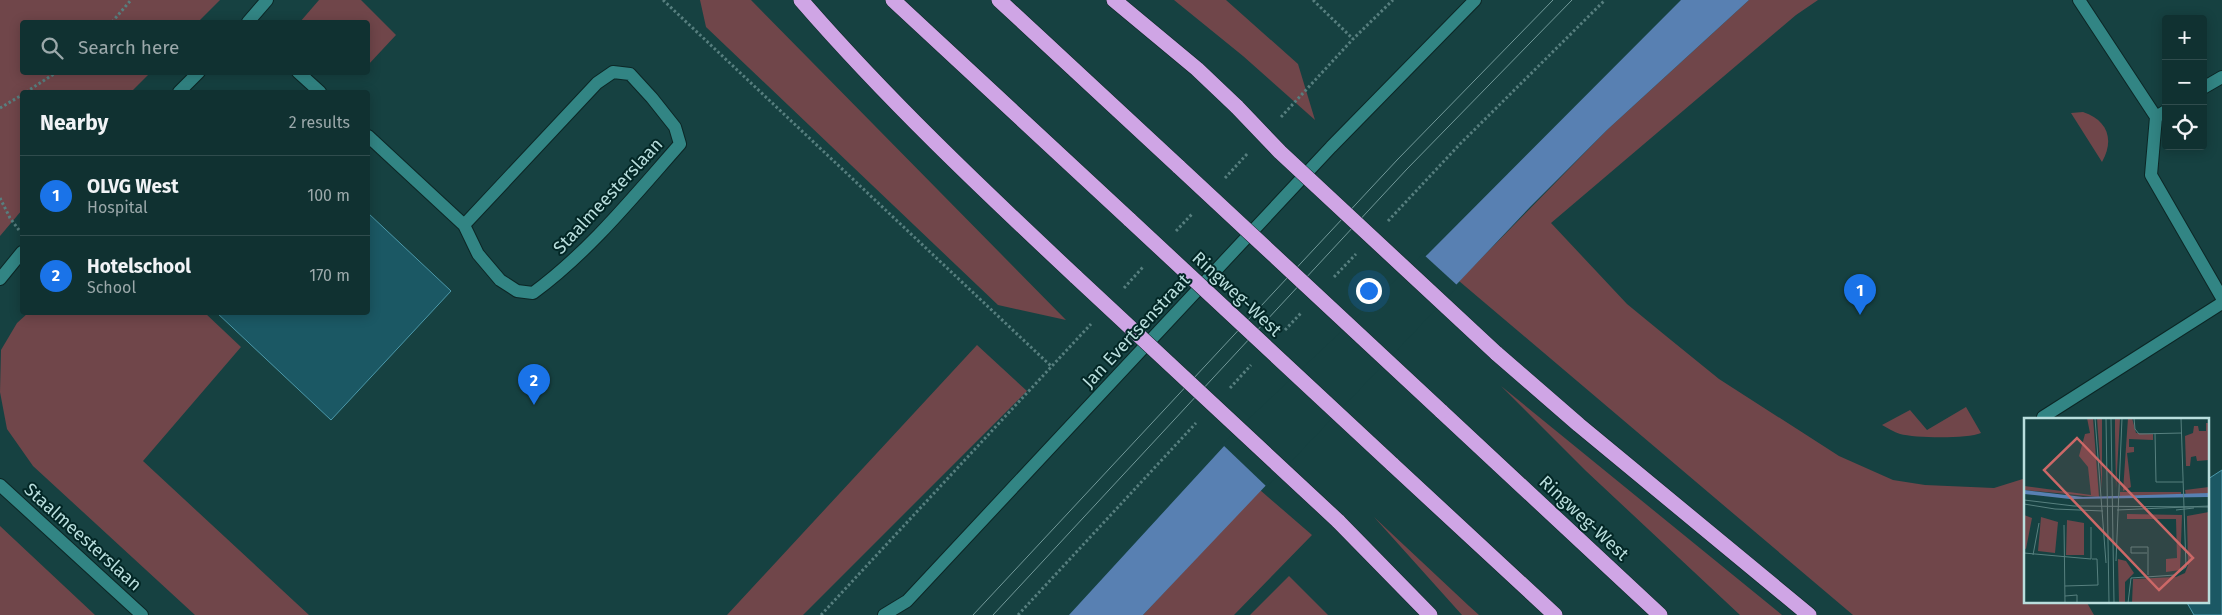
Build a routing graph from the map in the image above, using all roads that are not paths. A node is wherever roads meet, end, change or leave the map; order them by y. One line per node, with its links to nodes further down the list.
1 (267, 0): 8 (street)
2 (801, 0): 28 (highway, bridge)
3 (892, 0): 29 (highway, Ringweg-West, bridge)
4 (999, 0): 30 (highway, Ringweg-West, bridge)
5 (1114, 0): 31 (highway, bridge)
6 (1475, 0): 24 (street, Jan Evertsenstraat)
7 (2079, 0): 15 (street)
8 (250, 20)
9 (196, 75): 13 (street)
10 (301, 75): 14 (street)
11 (2222, 77): 12 (street)
12 (2207, 86)
13 (181, 90)
14 (318, 90)
15 (2161, 114): 20 (street)
16 (370, 138): 17 (street, Staalmeesterslaan)
17 (464, 225): 17 (street, Staalmeesterslaan)
18 (20, 254): 19 (street)
19 (0, 279)
20 (2222, 298)
21 (2222, 303): 22 (street)
22 (2043, 417)
23 (0, 485): 25 (street, Staalmeesterslaan)
24 (908, 601): 26 (street, Jan Evertsenstraat); 27 (street, Jan Evertsenstraat)
25 (142, 615)
26 (884, 615)
27 (901, 615)
28 (1430, 615)
29 (1555, 615)
30 (1660, 615)
31 (1809, 615)

